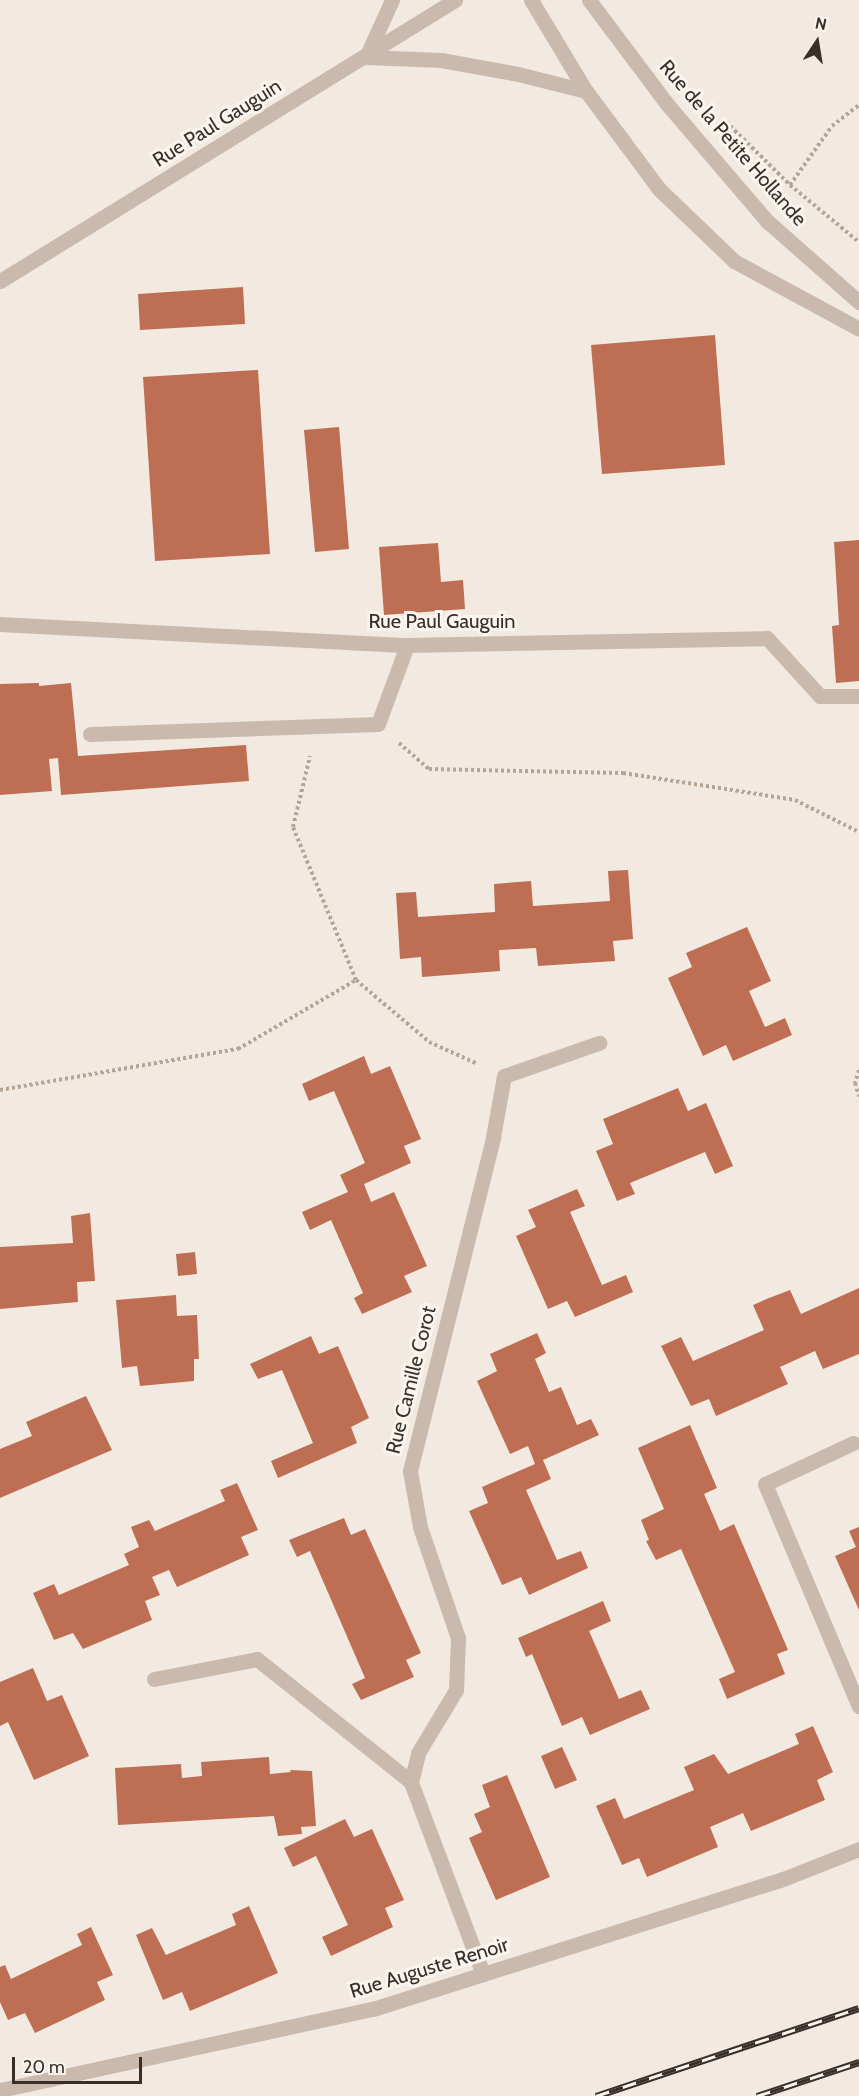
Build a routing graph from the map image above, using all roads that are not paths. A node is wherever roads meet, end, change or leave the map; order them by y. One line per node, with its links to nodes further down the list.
1 (392, 0): 5 (street)
2 (455, 0): 5 (street, Rue Paul Gauguin)
3 (531, 0): 6 (street)
4 (589, 0): 8 (street, Rue de la Petite Hollande)
5 (366, 57): 6 (street); 7 (street, Rue Paul Gauguin)
6 (586, 91): 9 (street)
7 (0, 281)
8 (859, 302)
9 (859, 329)
10 (0, 624): 11 (street, Rue Paul Gauguin)
11 (407, 645): 12 (street, Rue Paul Gauguin); 13 (street)
12 (859, 696)
13 (90, 734)
14 (599, 1043): 18 (street, Rue Camille Corot)
15 (852, 1443): 17 (street)
16 (154, 1679): 18 (street)
17 (859, 1706)
18 (411, 1782): 20 (street)
19 (859, 1849): 20 (street, Rue Auguste Renoir)
20 (483, 1974): 21 (street, Rue Auguste Renoir)
21 (0, 2090)

